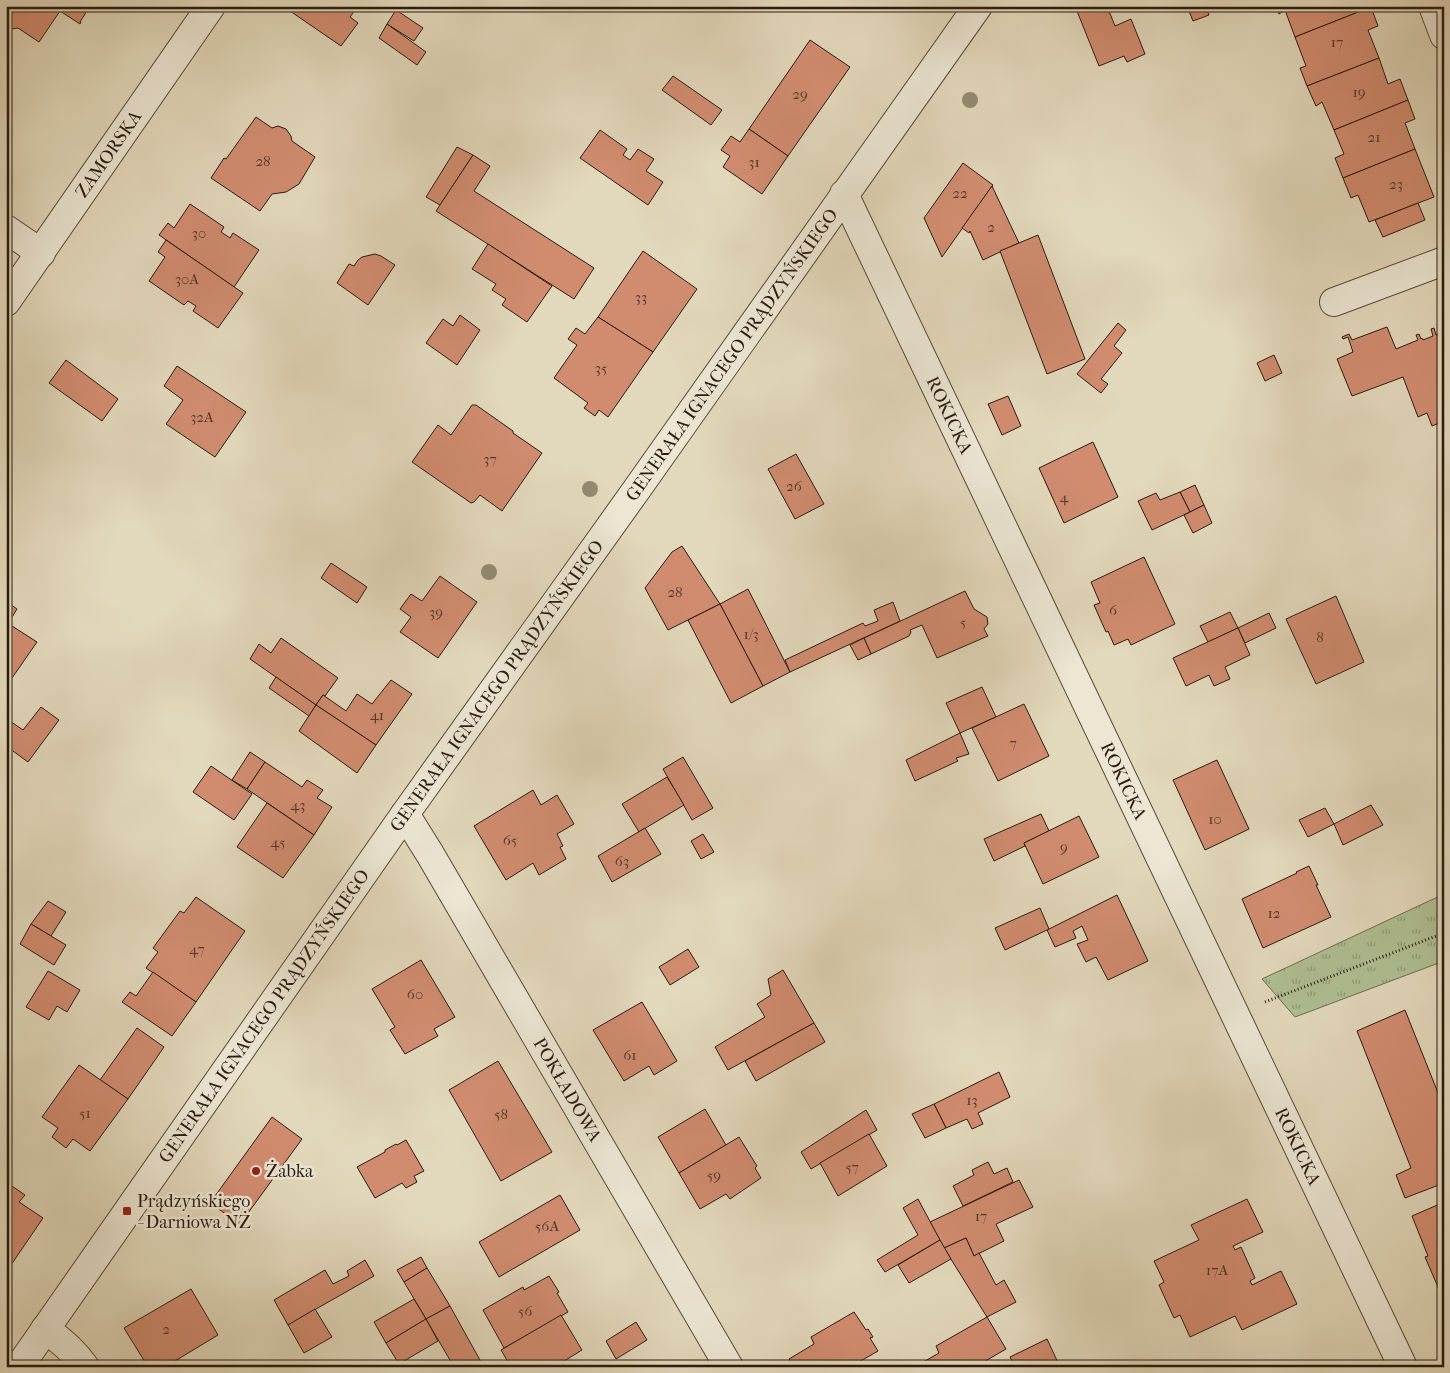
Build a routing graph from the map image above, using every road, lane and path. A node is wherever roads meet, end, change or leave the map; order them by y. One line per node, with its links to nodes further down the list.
1 (212, 6): 7 (street, ZAMORSKA)
2 (978, 6): 5 (street, GENERAŁA IGNACEGO PRĄDZYŃSKIEGO)
3 (1433, 6): 4 (street)
4 (1444, 35)
5 (844, 194): 11 (street, GENERAŁA IGNACEGO PRĄDZYŃSKIEGO); 13 (street, ROKICKA)
6 (6, 229): 7 (street)
7 (41, 253): 9 (street, ZAMORSKA)
8 (1444, 261): 10 (street)
9 (6, 302)
10 (1334, 302)
11 (405, 814): 14 (street, GENERAŁA IGNACEGO PRĄDZYŃSKIEGO); 17 (street, POKŁADOWA)
12 (1444, 933): 13 (path)
13 (1235, 1014): 18 (street, ROKICKA)
14 (45, 1329): 15 (street, GENERAŁA IGNACEGO PRĄDZYŃSKIEGO); 16 (street)
15 (19, 1367)
16 (86, 1367)
17 (729, 1367)
18 (1403, 1367)

